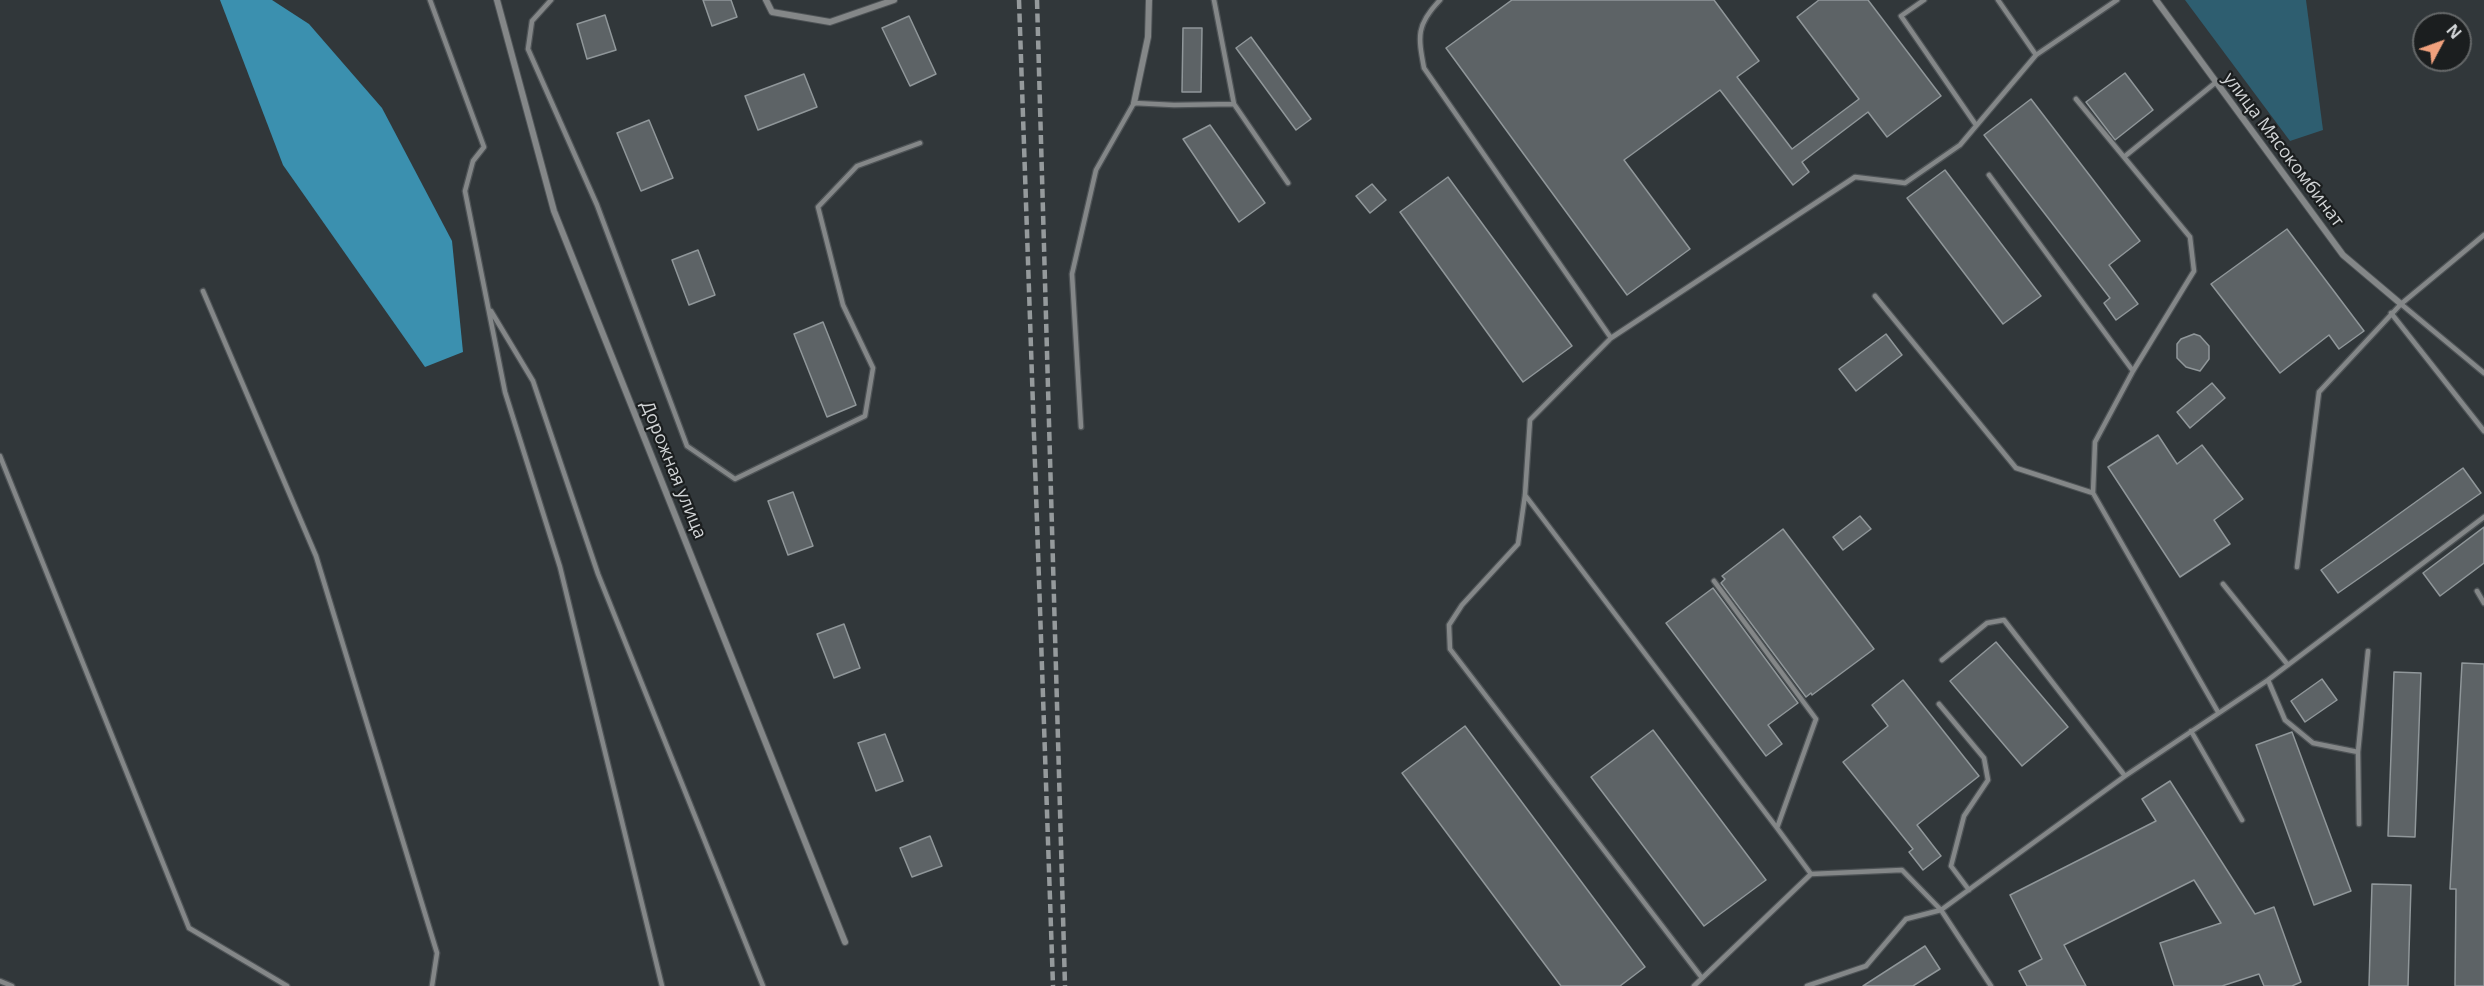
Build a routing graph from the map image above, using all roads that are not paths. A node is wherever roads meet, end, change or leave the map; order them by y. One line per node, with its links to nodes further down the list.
1 (430, 0): 27 (lane)
2 (497, 0): 58 (street, Дорожная улица)
3 (551, 0): 19 (lane)
4 (766, 0): 5 (street)
5 (894, 0)
6 (1149, 0): 16 (street)
7 (1214, 0): 17 (lane)
8 (1440, 0): 29 (lane)
9 (1924, 0): 18 (lane)
10 (1998, 0): 13 (lane)
11 (2117, 0): 13 (lane)
12 (2156, 0): 14 (street, улица Мясокомбинат)
13 (2036, 55): 18 (lane)
14 (2215, 83): 20 (lane); 26 (street, улица Мясокомбинат)
15 (2076, 99): 20 (lane)
16 (1134, 104): 17 (lane); 32 (lane)
17 (1234, 104): 22 (lane)
18 (1976, 125): 29 (lane)
19 (920, 143)
20 (2124, 157): 30 (lane)
21 (1989, 176): 30 (lane)
22 (1288, 183)
23 (2484, 235): 26 (lane)
24 (203, 291): 63 (lane)
25 (1875, 296): 35 (lane)
26 (2401, 304): 28 (lane); 31 (lane)
27 (488, 307): 64 (lane); 65 (lane)
28 (2391, 313): 33 (lane); 38 (lane)
29 (1611, 338): 36 (lane)
30 (2133, 371): 35 (lane)
31 (2484, 373)
32 (1081, 427)
33 (2484, 431)
34 (0, 456): 62 (lane)
35 (2093, 493): 48 (lane)
36 (1526, 495): 54 (lane); 59 (lane)
37 (2484, 517): 45 (lane)
38 (2297, 567)
39 (1714, 580): 54 (lane)
40 (2223, 584): 45 (lane)
41 (2477, 591): 42 (lane)
42 (2484, 603)
43 (2368, 651): 50 (lane)
44 (1942, 660): 51 (lane)
45 (2288, 665): 46 (lane)
46 (2268, 680): 48 (lane); 50 (lane)
47 (1939, 704): 56 (lane)
48 (2218, 712): 49 (lane)
49 (2191, 731): 51 (lane); 52 (lane)
50 (2358, 752): 53 (lane)
51 (2125, 776): 56 (lane)
52 (2242, 820)
53 (2359, 824)
54 (1777, 828): 55 (lane)
55 (1811, 874): 57 (lane); 59 (lane)
56 (1969, 890): 57 (lane)
57 (1941, 910): 67 (lane); 68 (lane)
58 (845, 942)
59 (1702, 978): 66 (lane)
60 (0, 981): 61 (lane)
61 (12, 986)
62 (287, 986)
63 (432, 986)
64 (662, 986)
65 (763, 986)
66 (1694, 986)
67 (1807, 986)
68 (1991, 986)

